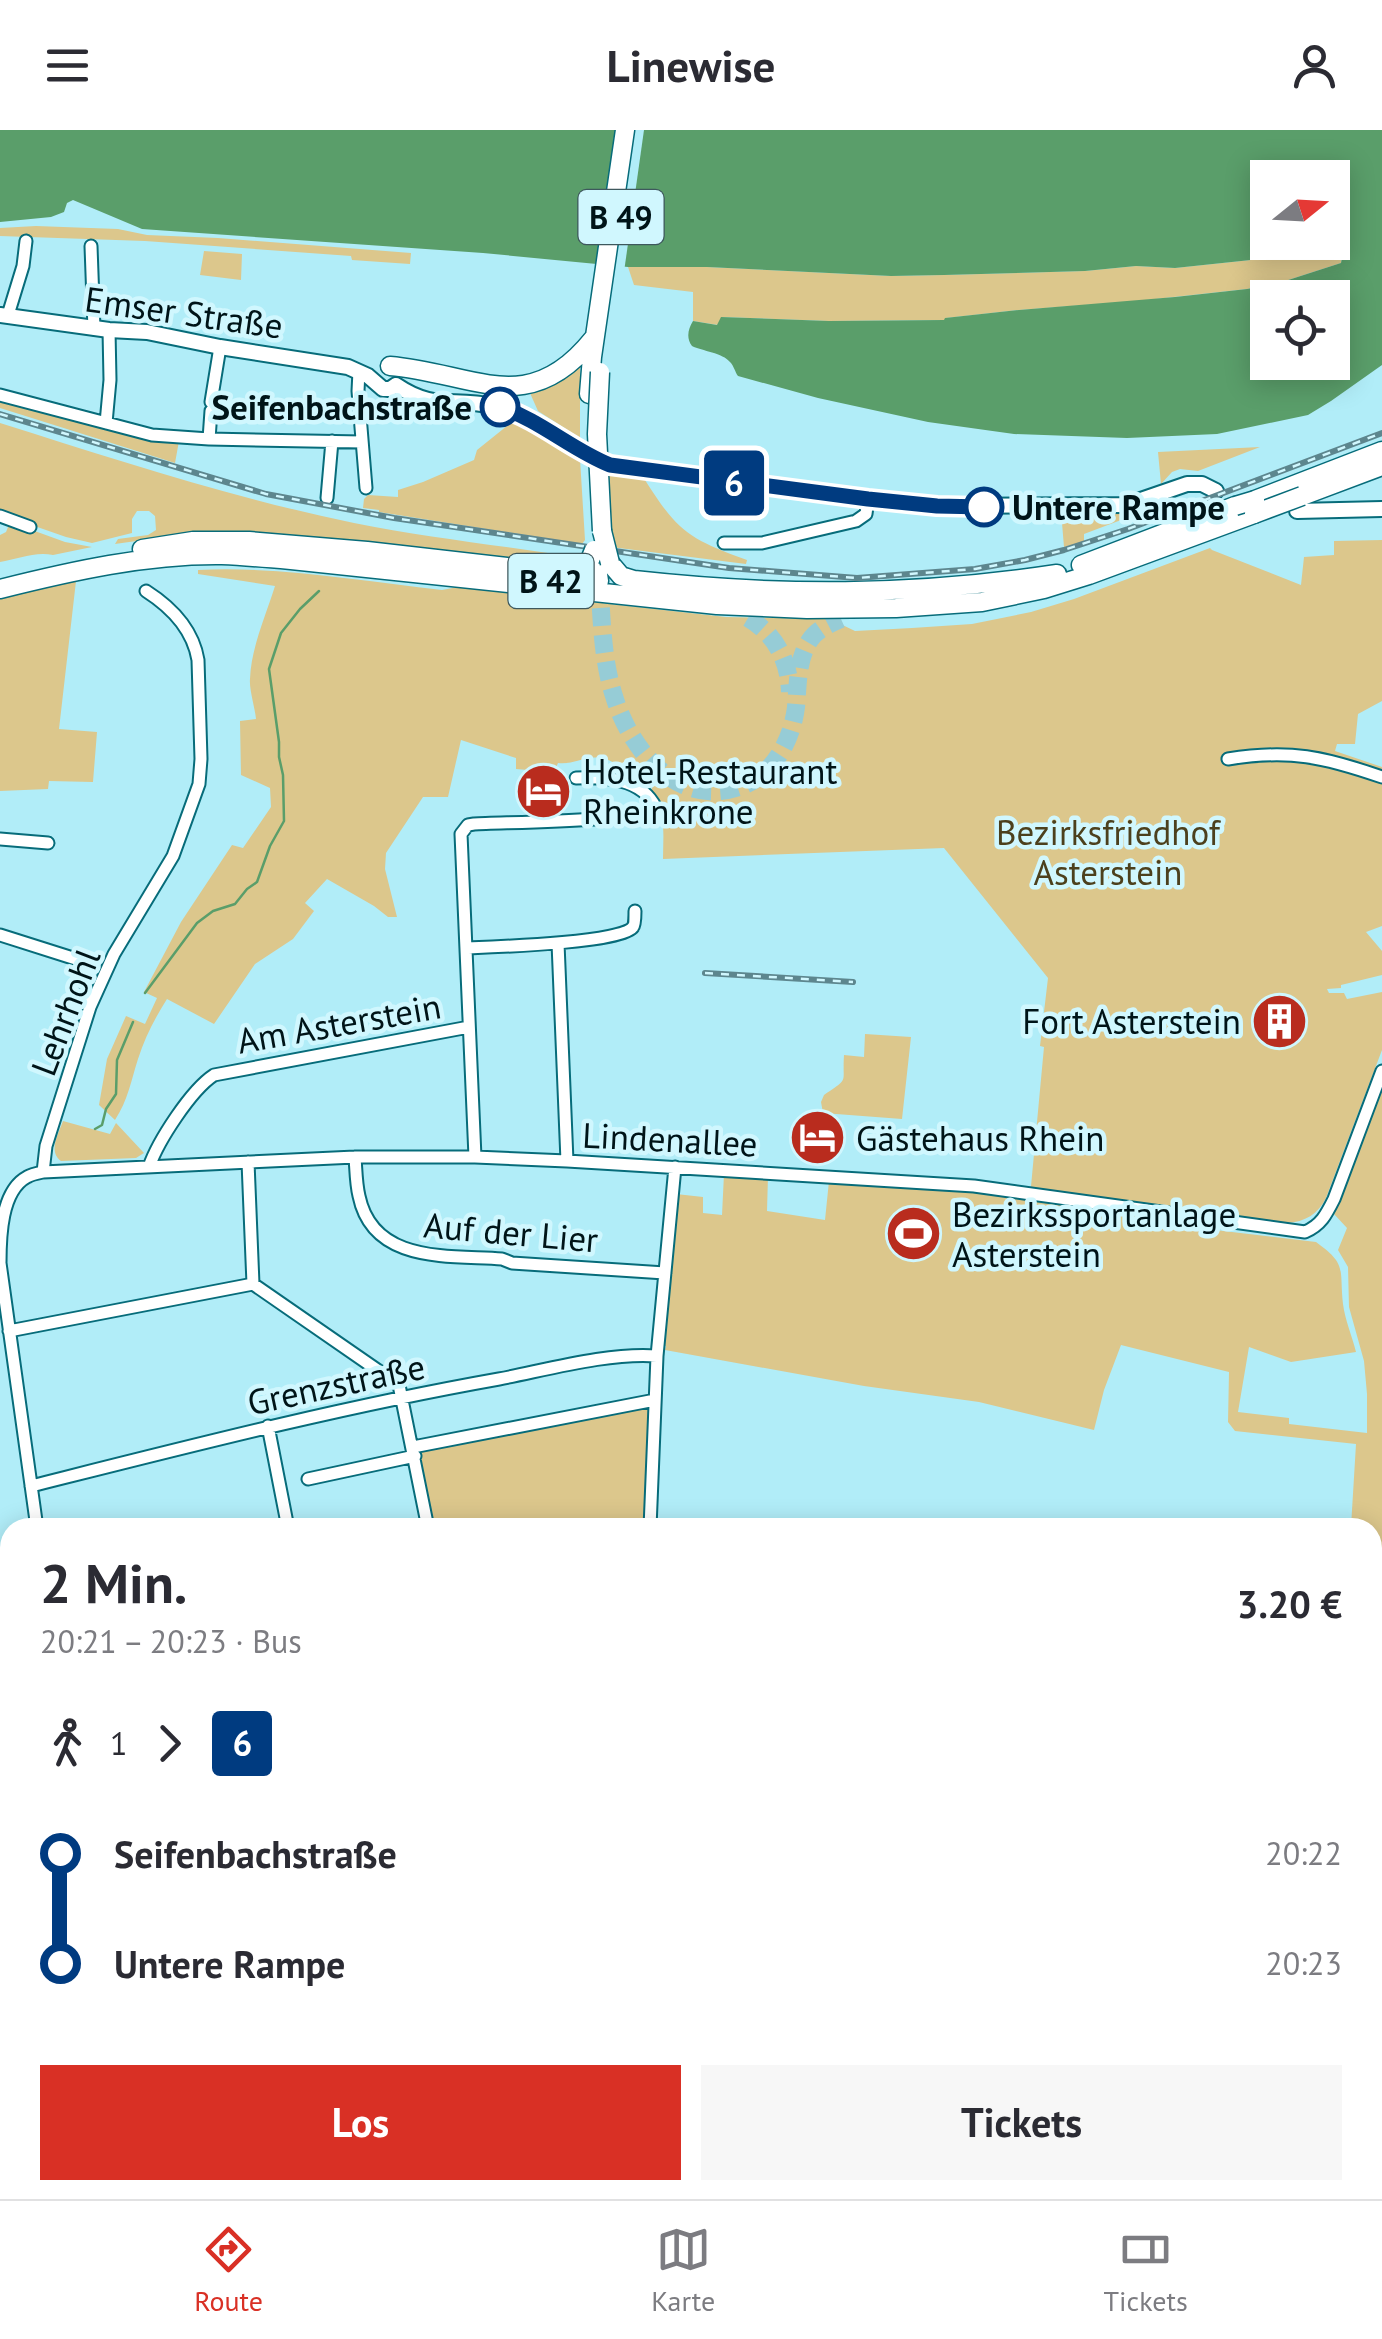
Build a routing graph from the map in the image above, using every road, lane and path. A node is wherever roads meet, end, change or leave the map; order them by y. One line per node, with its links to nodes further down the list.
1 (625, 130): 5 (main road, B 49)
2 (633, 130): 5 (main road, B 49)
3 (26, 241): 6 (street)
4 (91, 246): 7 (street)
5 (605, 304): 8 (main road, B 49); 29 (main road, B 49, bridge)
6 (4, 315): 7 (street, Emser Straße)
7 (102, 330): 9 (street, Emser Straße); 13 (street)
8 (596, 334): 10 (main road); 29 (main road, B 49)
9 (220, 347): 10 (street, Emser Straße); 14 (street)
10 (375, 372): 11 (street, Emser Straße); 11 (street); 16 (street)
11 (396, 385): 21 (street, Emser Straße)
12 (0, 395): 13 (street)
13 (106, 423): 14 (street)
14 (209, 439): 15 (street)
15 (332, 441): 16 (street); 20 (street)
16 (362, 442): 18 (street)
17 (1381, 464): 22 (main road, B 42); 23 (main road, B 42)
18 (366, 488)
19 (1216, 490): 21 (street, Emser Straße)
20 (327, 498)
21 (868, 499): 27 (street)
22 (1299, 503): 23 (main road, B 42, bridge); 24 (street)
23 (1254, 507): 30 (main road, B 42, bridge); 35 (main road, B 42)
24 (1382, 509)
25 (0, 516): 26 (street)
26 (30, 527)
27 (724, 543)
28 (142, 550): 29 (main road); 30 (main road, B 42); 31 (main road, B 42)
29 (600, 565): 30 (main road)
30 (1057, 574)
31 (0, 576)
32 (0, 588): 34 (main road, B 42)
33 (146, 591): 47 (street, Lehrhohl)
34 (716, 605): 35 (main road, B 42); 36 (main road)
35 (896, 608): 37 (main road)
36 (748, 618)
37 (842, 619)
38 (1228, 759): 39 (street)
39 (1382, 777)
40 (576, 778): 46 (street)
41 (0, 839): 42 (street)
42 (48, 842)
43 (634, 911): 45 (street)
44 (0, 934): 47 (street)
45 (558, 943): 46 (street); 52 (street)
46 (466, 948): 48 (street)
47 (90, 1007): 56 (street, Lehrhohl)
48 (469, 1026): 50 (street); 54 (street, Am Asterstein)
49 (1382, 1071): 55 (street, Lindenallee)
50 (475, 1157): 51 (street, Lindenallee); 52 (street, Lindenallee)
51 (356, 1158): 53 (street, Lindenallee); 57 (street, Auf der Lier)
52 (567, 1161): 55 (street, Lindenallee)
53 (248, 1162): 54 (street, Lindenallee); 58 (street)
54 (149, 1166): 56 (street, Lindenallee)
55 (675, 1168): 57 (street)
56 (43, 1172): 59 (street)
57 (665, 1273): 60 (street)
58 (253, 1284): 59 (street); 61 (street)
59 (8, 1330): 66 (street)
60 (657, 1356): 61 (street, Grenzstraße); 62 (street)
61 (402, 1396): 63 (street, Grenzstraße); 64 (street)
62 (655, 1400): 64 (street); 70 (street)
63 (268, 1426): 66 (street, Grenzstraße); 68 (street)
64 (414, 1452): 65 (street); 69 (street)
65 (308, 1479)
66 (31, 1486): 67 (street)
67 (35, 1518)
68 (286, 1518)
69 (426, 1518)
70 (650, 1518)

